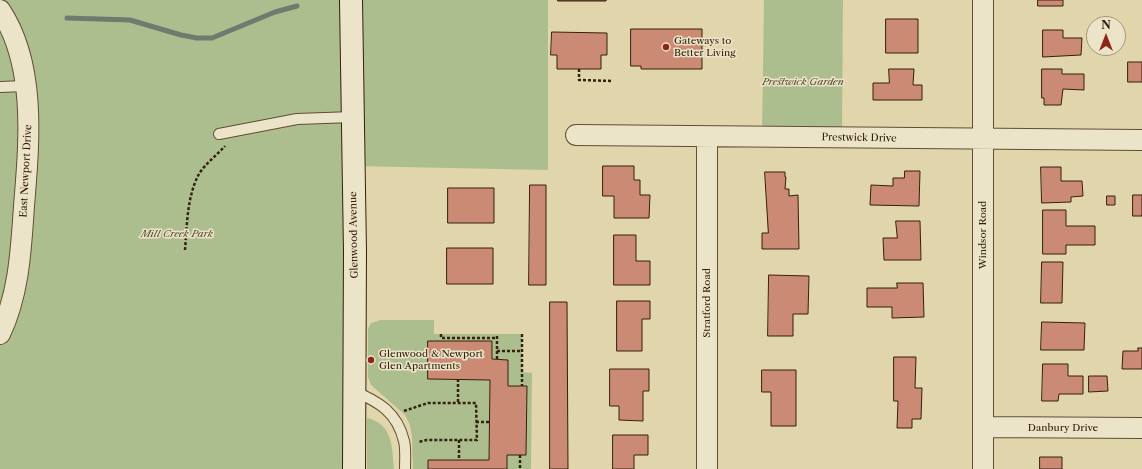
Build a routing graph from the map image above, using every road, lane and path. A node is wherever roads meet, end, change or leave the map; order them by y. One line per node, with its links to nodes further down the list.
1 (983, 0): 13 (street, Windsor Road)
2 (350, 1): 8 (street, Glenwood Avenue)
3 (0, 10): 6 (street, East Newport Drive)
4 (579, 69): 5 (path)
5 (613, 81)
6 (25, 86): 7 (lane); 16 (street, East Newport Drive)
7 (0, 87)
8 (353, 117): 9 (lane); 26 (street, Glenwood Avenue)
9 (242, 129): 10 (lane); 15 (path)
10 (219, 134)
11 (576, 136): 12 (street, Prestwick Drive)
12 (707, 137): 13 (street, Prestwick Drive); 40 (street, Stratford Road)
13 (983, 140): 14 (street, Prestwick Drive); 31 (street, Windsor Road)
14 (1142, 140)
15 (185, 250)
16 (0, 334)
17 (441, 334): 20 (path)
18 (497, 334): 20 (path)
19 (522, 334): 22 (path)
20 (497, 338): 21 (path)
21 (497, 351): 22 (path); 23 (path)
22 (522, 351): 25 (path)
23 (497, 359)
24 (458, 379): 27 (path)
25 (522, 386)
26 (354, 391): 28 (lane); 37 (street, Glenwood Avenue)
27 (458, 403): 28 (path); 29 (path)
28 (392, 416): 34 (lane)
29 (476, 422): 30 (path); 33 (path)
30 (489, 422)
31 (983, 427): 32 (street, Danbury Drive); 41 (street, Windsor Road)
32 (1142, 428)
33 (459, 440): 34 (path); 36 (path)
34 (405, 447): 38 (lane)
35 (520, 455): 39 (path)
36 (459, 460)
37 (354, 469)
38 (405, 469)
39 (520, 469)
40 (707, 469)
41 (983, 469)

